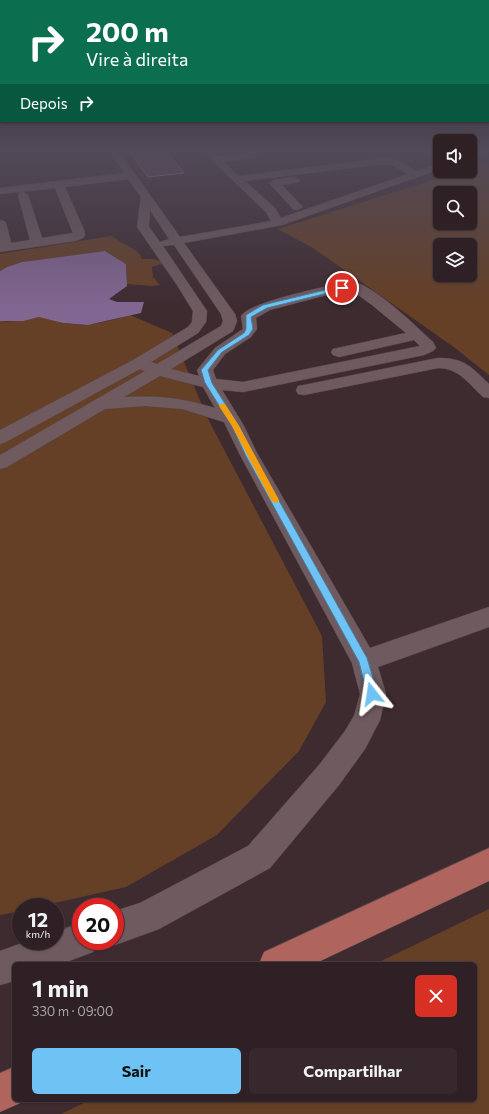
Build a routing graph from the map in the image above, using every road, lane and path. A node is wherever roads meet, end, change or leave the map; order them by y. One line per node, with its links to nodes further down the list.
1 (25, 202): 10 (lane)
2 (66, 202): 10 (lane)
3 (145, 202): 11 (lane)
4 (147, 202): 9 (lane)
5 (262, 202): 8 (lane)
6 (328, 202): 8 (lane)
7 (0, 223): 12 (lane)
8 (278, 224): 9 (lane)
9 (177, 241): 11 (lane); 17 (lane)
10 (37, 243): 12 (lane)
11 (156, 245): 15 (lane)
12 (3, 248)
13 (417, 335): 14 (lane); 18 (lane); 18 (lane)
14 (324, 355)
15 (139, 363): 17 (lane); 22 (lane)
16 (278, 365): 18 (lane)
17 (157, 371): 18 (lane); 20 (lane)
18 (209, 381): 21 (lane)
19 (489, 393): 21 (lane)
20 (99, 404): 21 (lane); 23 (lane)
21 (234, 407): 27 (lane)
22 (33, 419): 23 (lane); 24 (lane)
23 (53, 431): 25 (lane)
24 (0, 438)
25 (0, 463)
26 (489, 617): 27 (lane)
27 (364, 661): 29 (lane)
28 (489, 864): 32 (main road)
29 (124, 925)
30 (72, 943): 31 (lane)
31 (17, 962)
32 (280, 962)
33 (12, 964): 34 (lane)
34 (0, 968)
35 (12, 1087): 36 (main road)
36 (0, 1093)

